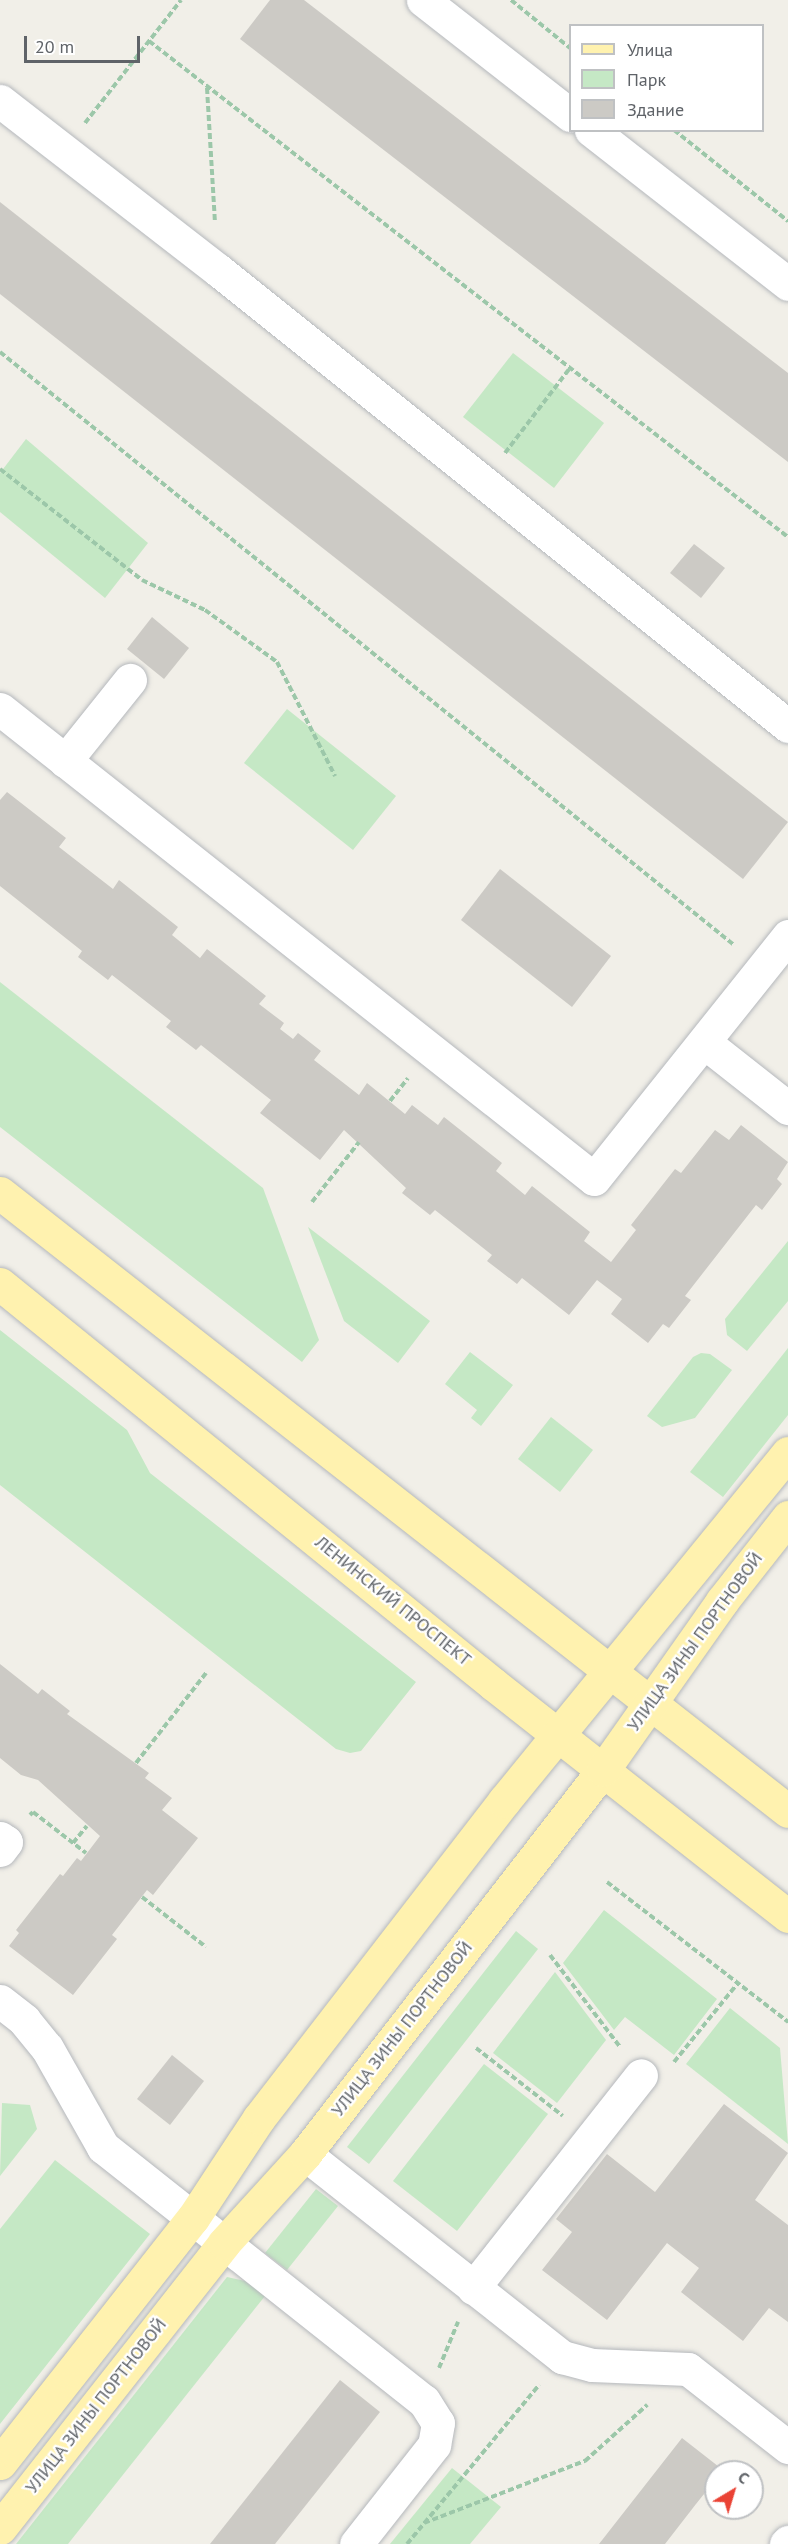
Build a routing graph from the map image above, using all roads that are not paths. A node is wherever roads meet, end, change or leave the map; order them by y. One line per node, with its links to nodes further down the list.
1 (423, 0): 3 (lane)
2 (0, 101): 8 (lane)
3 (569, 114)
4 (594, 132): 5 (lane)
5 (788, 284)
6 (130, 680): 9 (lane)
7 (0, 709): 9 (lane)
8 (788, 726)
9 (66, 761): 11 (lane)
10 (788, 936): 11 (lane)
11 (704, 1041): 12 (lane)
12 (788, 1107)
13 (0, 1193): 17 (main road)
14 (0, 1284): 19 (main road, ЛЕНИНСКИЙ ПРОСПЕКТ)
15 (788, 1454): 17 (main road)
16 (788, 1517): 18 (main road, УЛИЦА ЗИНЫ ПОРТНОВОЙ)
17 (610, 1672): 18 (main road); 19 (main road)
18 (650, 1703): 20 (main road, УЛИЦА ЗИНЫ ПОРТНОВОЙ); 21 (main road)
19 (556, 1734): 20 (main road, ЛЕНИНСКИЙ ПРОСПЕКТ); 28 (main road)
20 (603, 1770): 24 (main road, ЛЕНИНСКИЙ ПРОСПЕКТ); 27 (main road, УЛИЦА ЗИНЫ ПОРТНОВОЙ)
21 (788, 1811)
22 (0, 1838): 23 (lane)
23 (0, 1850)
24 (788, 1916)
25 (0, 2001): 28 (lane)
26 (641, 2075): 30 (lane)
27 (305, 2154): 29 (main road, УЛИЦА ЗИНЫ ПОРТНОВОЙ); 30 (lane)
28 (193, 2218): 29 (lane); 32 (main road)
29 (224, 2244): 33 (main road, УЛИЦА ЗИНЫ ПОРТНОВОЙ); 34 (lane)
30 (473, 2288): 31 (lane)
31 (788, 2447)
32 (0, 2463)
33 (0, 2528)
34 (356, 2544)

